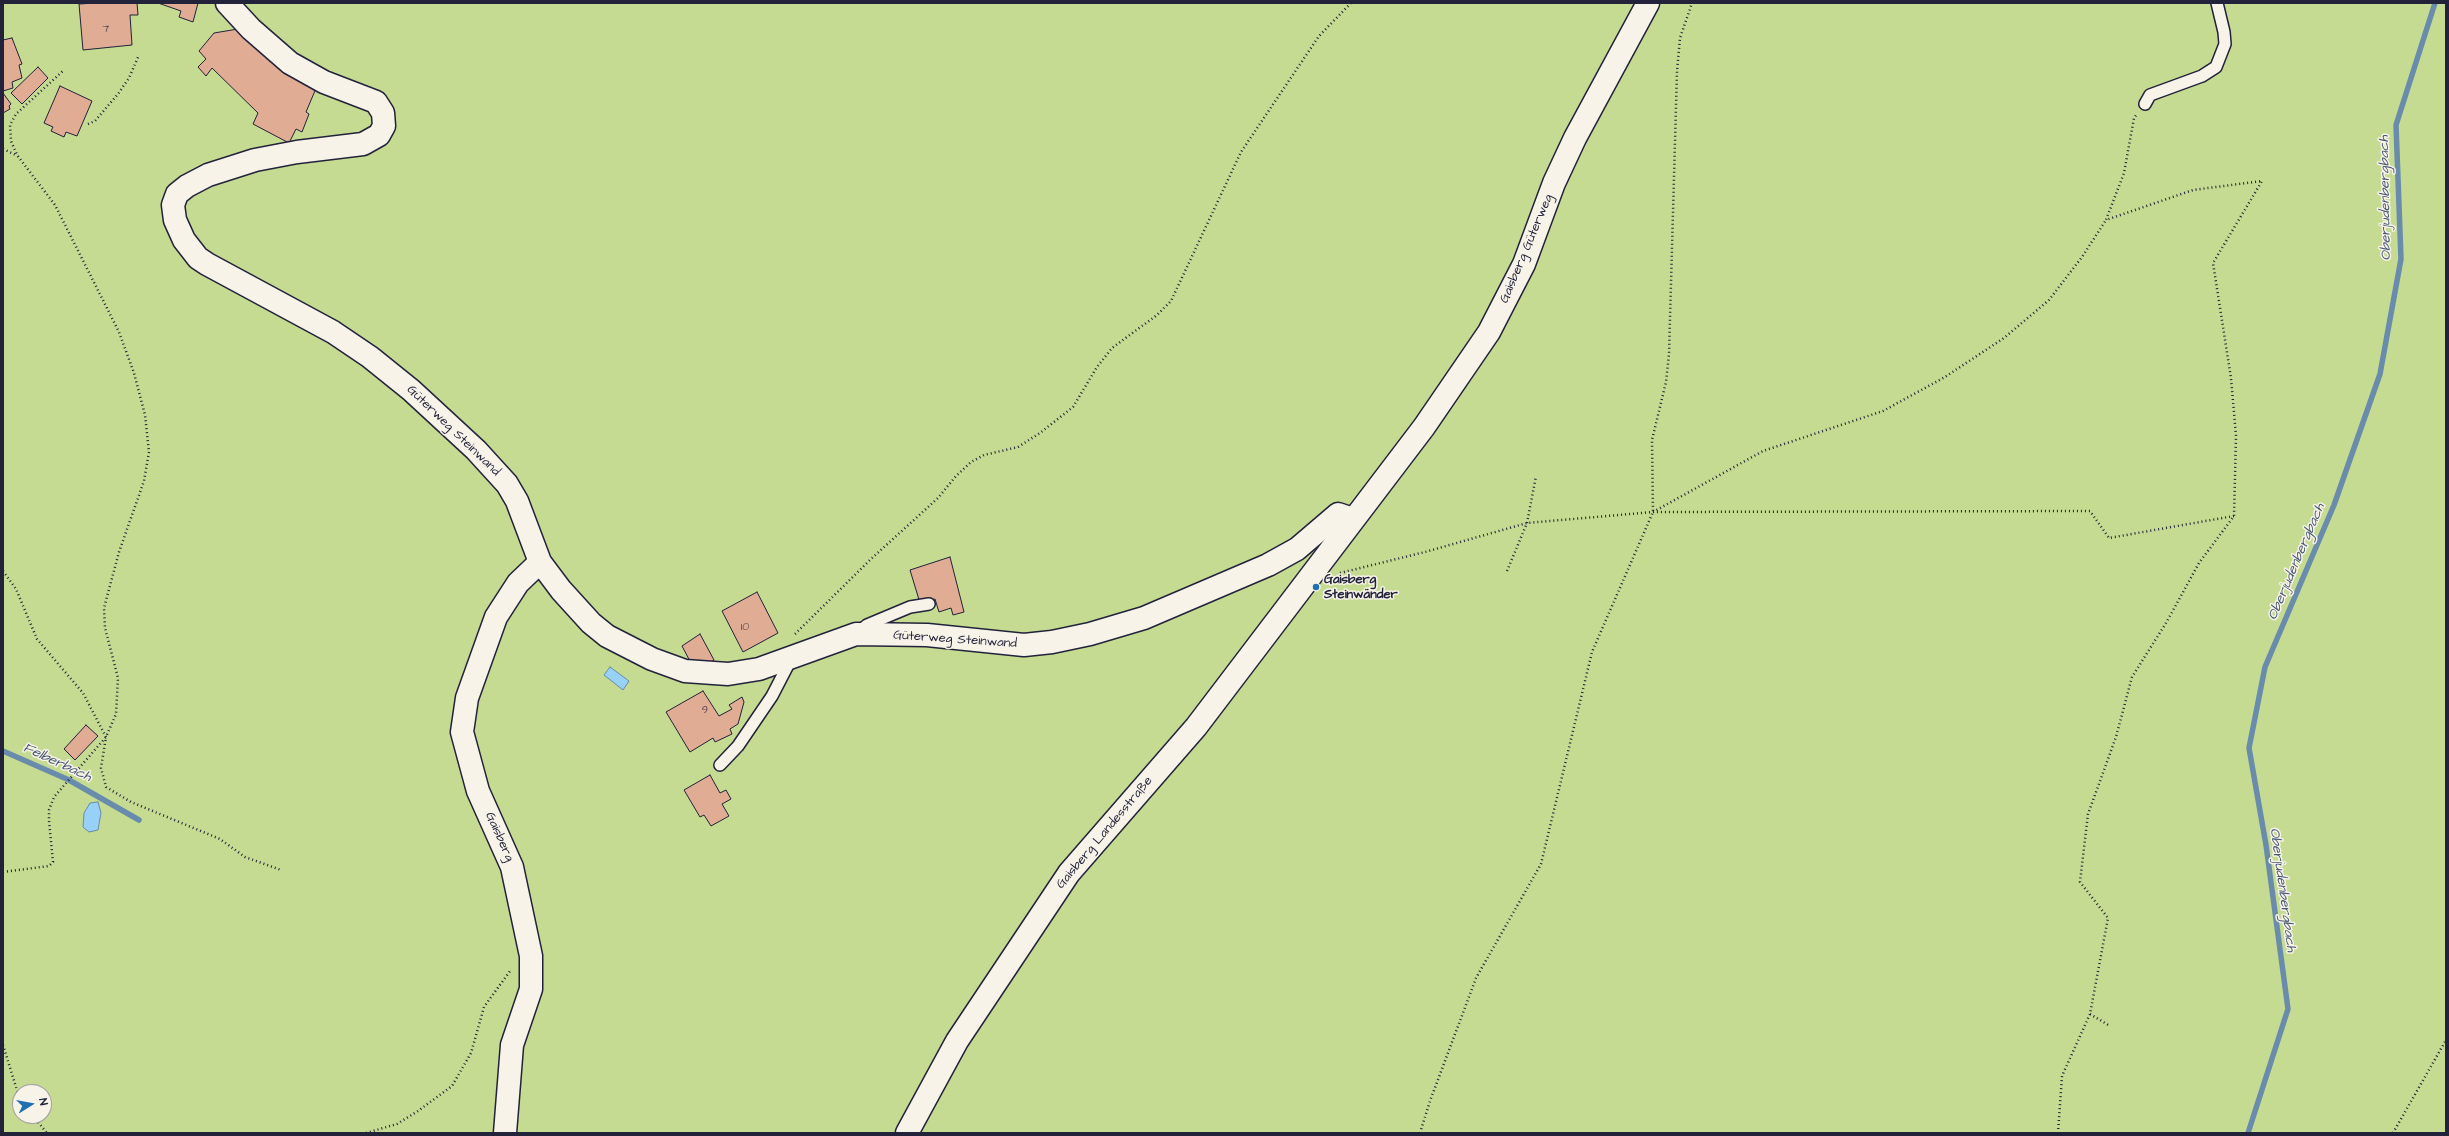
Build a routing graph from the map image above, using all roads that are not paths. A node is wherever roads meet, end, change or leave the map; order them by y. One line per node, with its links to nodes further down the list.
1 (227, 3): 6 (street, Güterweg Steinwand)
2 (1648, 3): 5 (street, Gaisberg Güterweg)
3 (2217, 3): 4 (lane)
4 (2144, 104)
5 (1353, 518): 8 (street, Güterweg Steinwand); 12 (street, Gaisberg Landesstraße)
6 (540, 562): 9 (street, Güterweg Steinwand); 11 (street, Gaisberg)
7 (929, 604): 8 (lane)
8 (856, 634): 9 (street, Güterweg Steinwand)
9 (784, 659): 10 (lane)
10 (720, 765)
11 (505, 1133)
12 (907, 1133)

